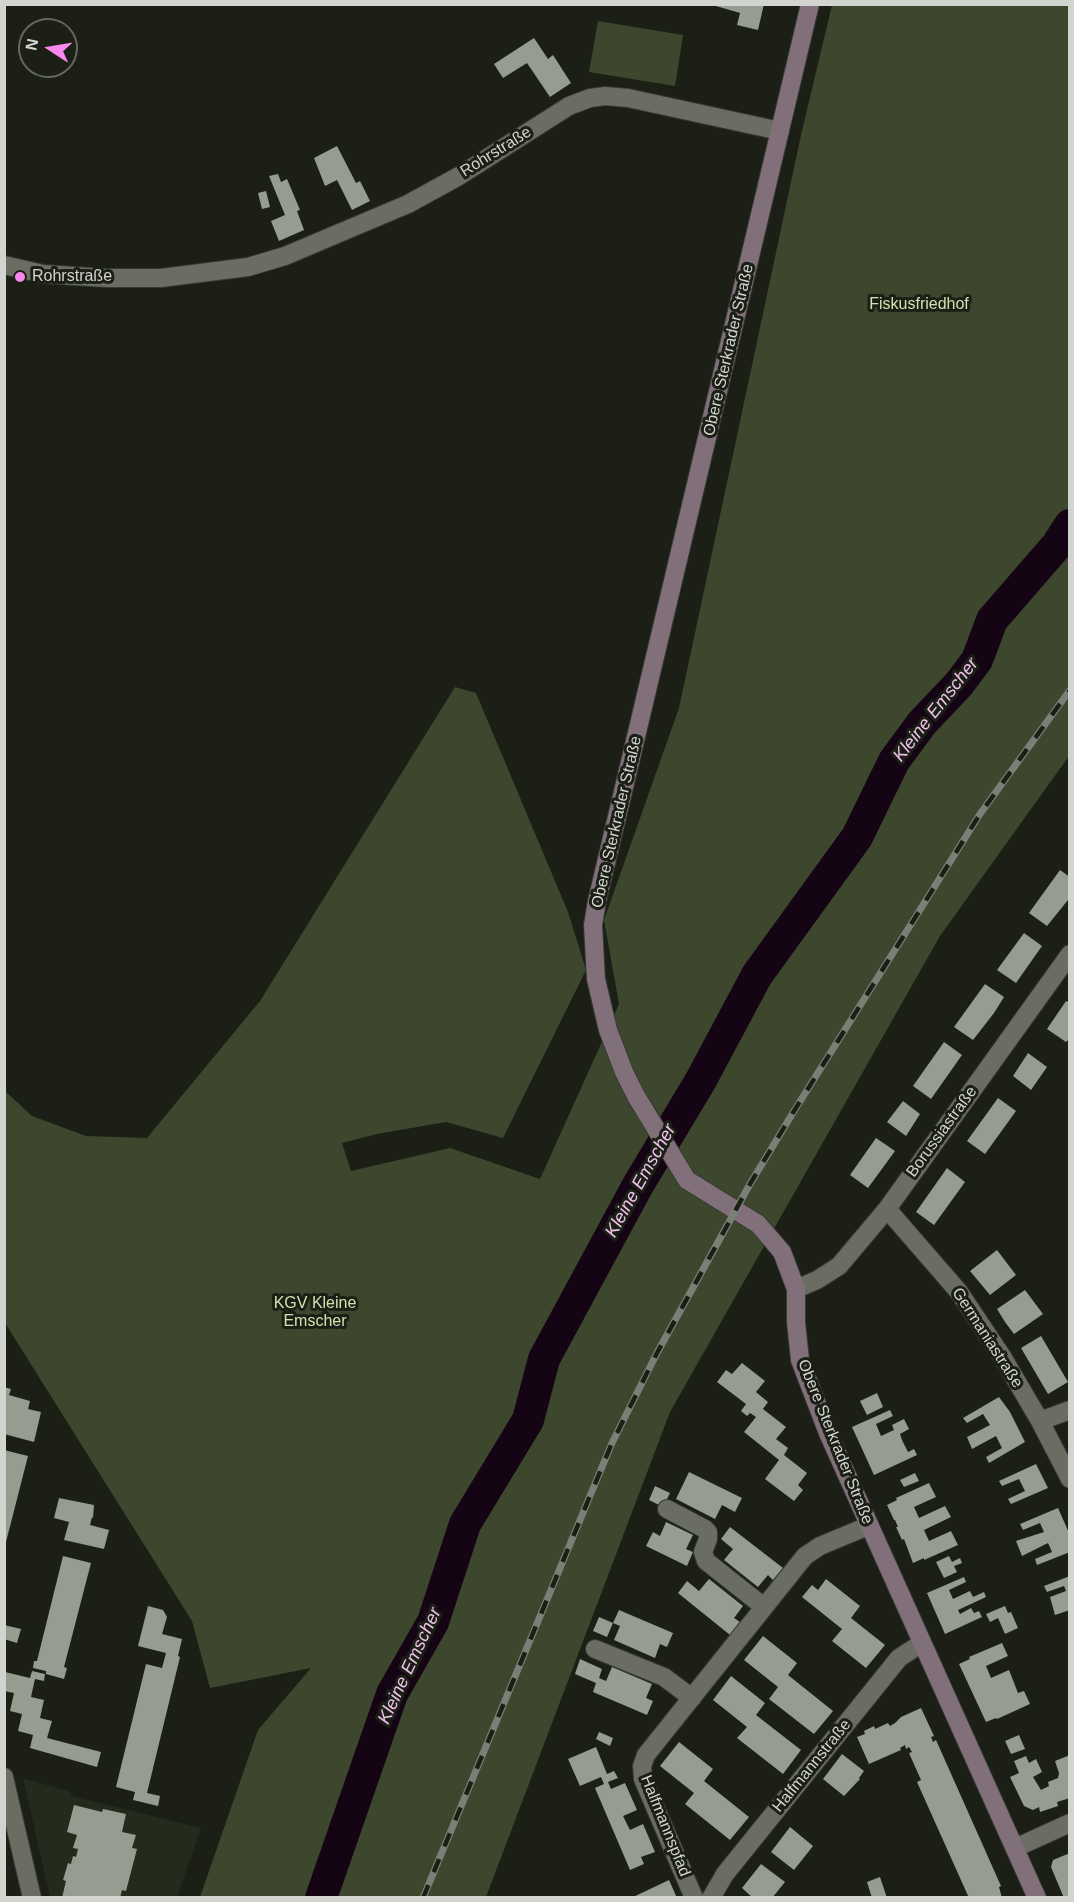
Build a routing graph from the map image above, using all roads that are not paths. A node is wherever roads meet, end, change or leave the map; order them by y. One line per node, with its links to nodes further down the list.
1 (810, 4): 2 (street, Obere Sterkrader Straße)
2 (780, 131): 3 (street, Rohrstraße); 6 (street, Obere Sterkrader Straße)
3 (4, 265)
4 (1070, 954): 5 (street, Borussiastraße)
5 (887, 1209): 6 (street, Borussiastraße); 8 (street, Germaniastraße)
6 (796, 1289): 11 (street, Obere Sterkrader Straße)
7 (1070, 1410): 8 (street)
8 (1040, 1421): 9 (street, Germaniastraße)
9 (1070, 1479)
10 (667, 1509): 12 (street)
11 (868, 1526): 12 (street, Halfmannspfad); 13 (street, Obere Sterkrader Straße)
12 (764, 1607): 15 (street, Halfmannspfad)
13 (922, 1643): 18 (street, Obere Sterkrader Straße); 21 (street, Halfmannstraße)
14 (596, 1649): 15 (street)
15 (692, 1698): 20 (street, Halfmannspfad)
16 (4, 1777): 19 (street)
17 (1070, 1823): 18 (street)
18 (1016, 1848): 22 (street, Obere Sterkrader Straße)
19 (32, 1898)
20 (694, 1898)
21 (711, 1898)
22 (1037, 1898)

